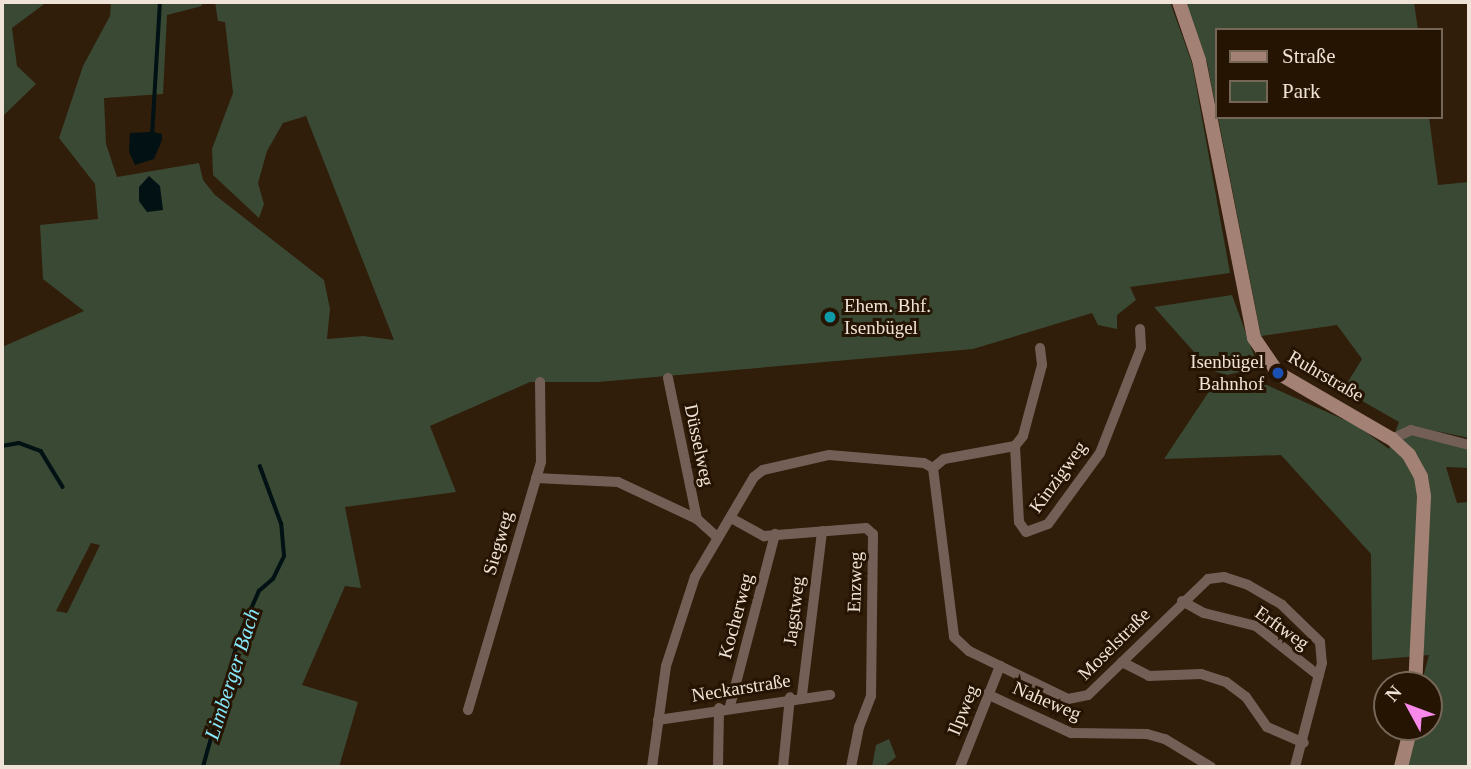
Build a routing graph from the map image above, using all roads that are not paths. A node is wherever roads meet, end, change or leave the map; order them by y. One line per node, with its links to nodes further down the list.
1 (1179, 2): 6 (main road, Ruhrstraße)
2 (1140, 329): 8 (street, Kinzigweg)
3 (1040, 348): 8 (street, Kinzigweg)
4 (668, 379): 12 (street, Düsselweg)
5 (540, 383): 10 (street, Siegweg)
6 (1392, 439): 7 (street); 19 (main road, Ruhrstraße)
7 (1469, 445)
8 (1015, 446): 9 (street)
9 (933, 468): 11 (street); 18 (street, Moselstraße)
10 (536, 478): 12 (street); 26 (street, Siegweg)
11 (731, 517): 14 (street, Enzweg); 15 (street)
12 (697, 519): 15 (street)
13 (821, 531): 14 (street, Enzweg); 22 (street, Jagstweg); 33 (street, Enzweg)
14 (775, 534): 25 (street, Kocherweg)
15 (718, 538): 27 (street)
16 (1182, 601): 17 (street, Moselstraße); 20 (street, Erftweg); 20 (street, Moselstraße)
17 (1122, 662): 18 (street, Moselstraße); 29 (street)
18 (1000, 666): 21 (street, Ilpweg)
19 (1416, 671)
20 (1319, 676): 29 (street, Moselstraße)
21 (987, 694): 34 (street, Ilpweg); 35 (street, Naheweg)
22 (802, 695): 23 (street, Neckarstraße); 24 (street, Neckarstraße)
23 (830, 695)
24 (790, 697): 25 (street, Neckarstraße); 32 (street)
25 (724, 707): 27 (street, Neckarstraße); 31 (street, Kocherweg)
26 (468, 710)
27 (658, 720): 30 (street)
28 (1408, 741): 37 (main road)
29 (1304, 743): 36 (street, Moselstraße)
30 (652, 767)
31 (718, 767)
32 (783, 767)
33 (851, 767)
34 (960, 767)
35 (1211, 767)
36 (1296, 767)
37 (1401, 767)

